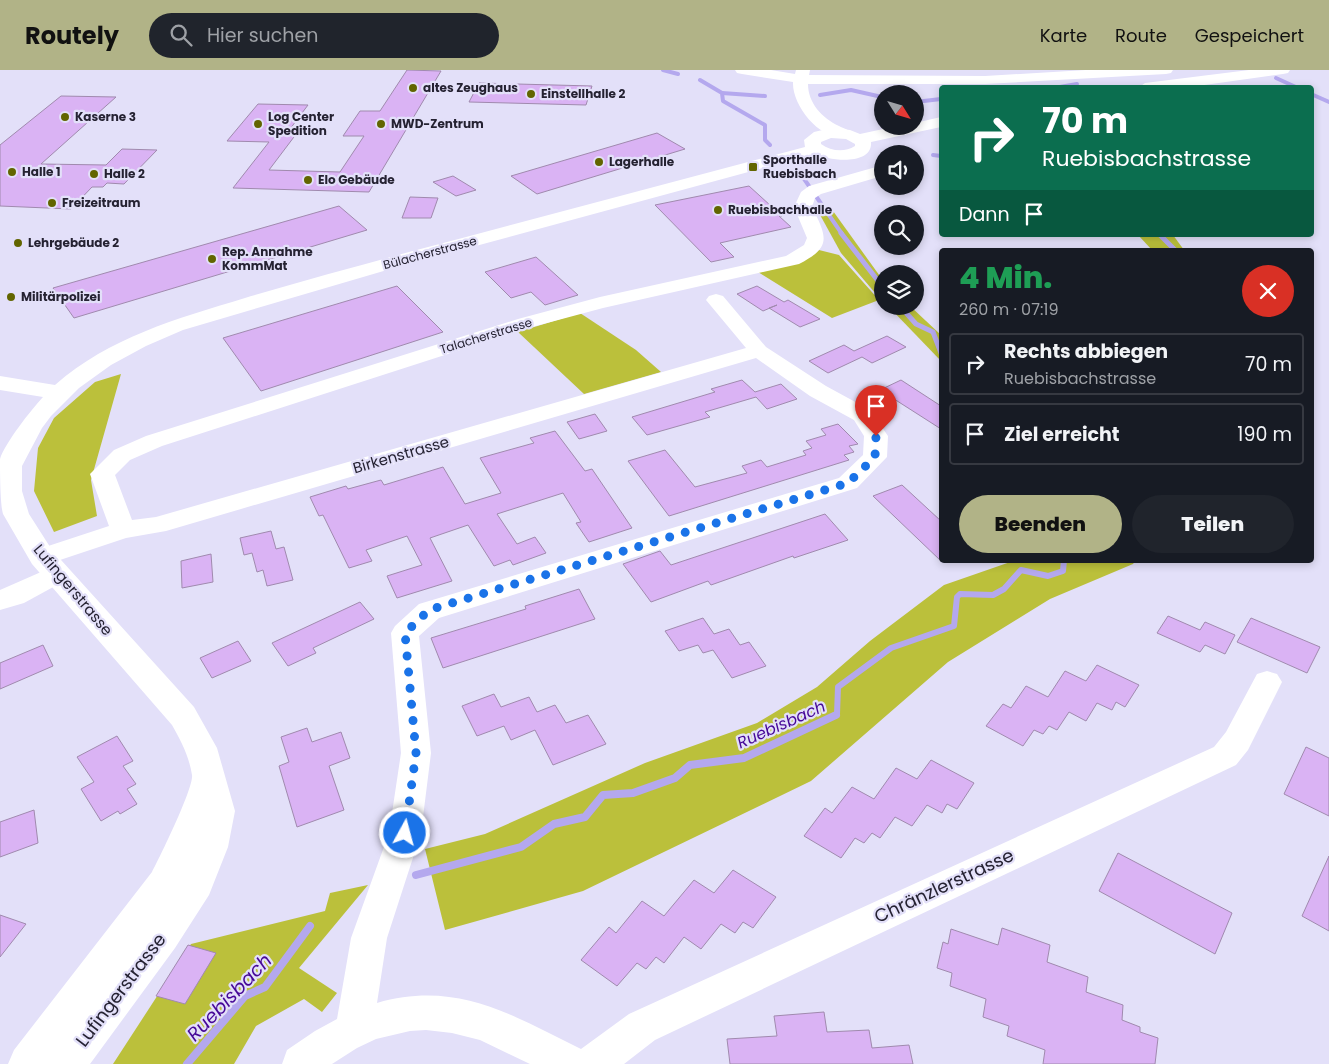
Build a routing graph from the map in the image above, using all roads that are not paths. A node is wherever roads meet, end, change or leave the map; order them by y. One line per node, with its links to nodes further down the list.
1 (742, 70): 6 (main road)
2 (876, 70): 3 (main road)
3 (1154, 70)
4 (1166, 70): 6 (main road)
5 (1283, 70): 7 (main road)
6 (796, 74): 9 (main road); 10 (main road)
7 (1168, 85)
8 (939, 122): 9 (main road)
9 (852, 137): 10 (main road, Bülacherstrasse); 11 (main road)
10 (816, 143): 11 (main road); 15 (main road, Bülacherstrasse)
11 (850, 154): 16 (street, Talacherstrasse)
12 (716, 300): 13 (street)
13 (759, 351): 16 (street, Birkenstrasse); 21 (street)
14 (0, 383): 15 (main road)
15 (60, 393): 17 (main road, Lufingerstrasse)
16 (123, 530): 17 (street, Birkenstrasse)
17 (50, 566): 18 (street, Birkenstrasse); 20 (main road, Lufingerstrasse)
18 (0, 600)
19 (1267, 682): 26 (street, Chränzlerstrasse)
20 (209, 777): 22 (main road, Lufingerstrasse); 23 (main road, Lufingerstrasse)
21 (354, 1029): 24 (street); 25 (street)
22 (28, 1064)
23 (65, 1064)
24 (301, 1064)
25 (569, 1064)
26 (593, 1064)

